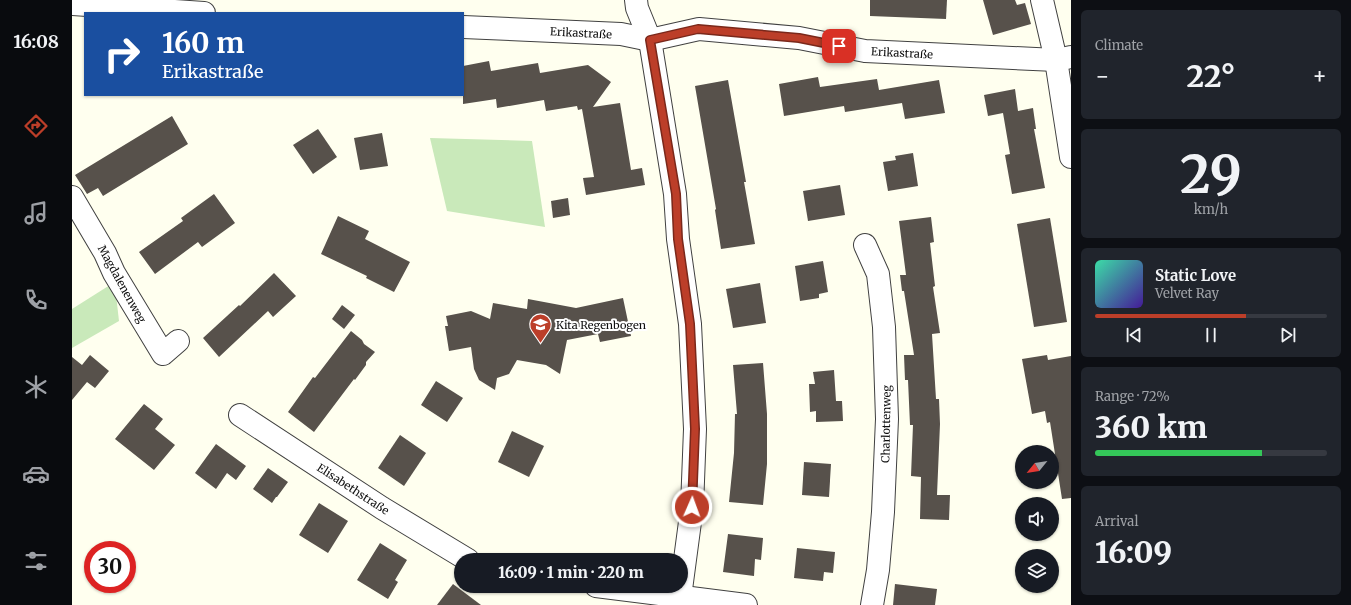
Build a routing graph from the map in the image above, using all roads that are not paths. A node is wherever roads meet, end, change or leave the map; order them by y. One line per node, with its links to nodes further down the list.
1 (636, 0): 6 (street)
2 (1042, 0): 7 (street)
3 (72, 4): 4 (street)
4 (189, 12)
5 (464, 27): 6 (street, Erikastraße)
6 (650, 40): 7 (street, Erikastraße); 15 (street)
7 (1064, 59): 8 (street)
8 (1071, 157)
9 (72, 197): 11 (street, Magdalenenweg)
10 (865, 245): 17 (street, Charlottenweg)
11 (178, 341)
12 (240, 415): 13 (street, Elisabethstraße)
13 (456, 553)
14 (635, 593): 15 (street)
15 (679, 601): 16 (street)
16 (746, 605)
17 (872, 605)

